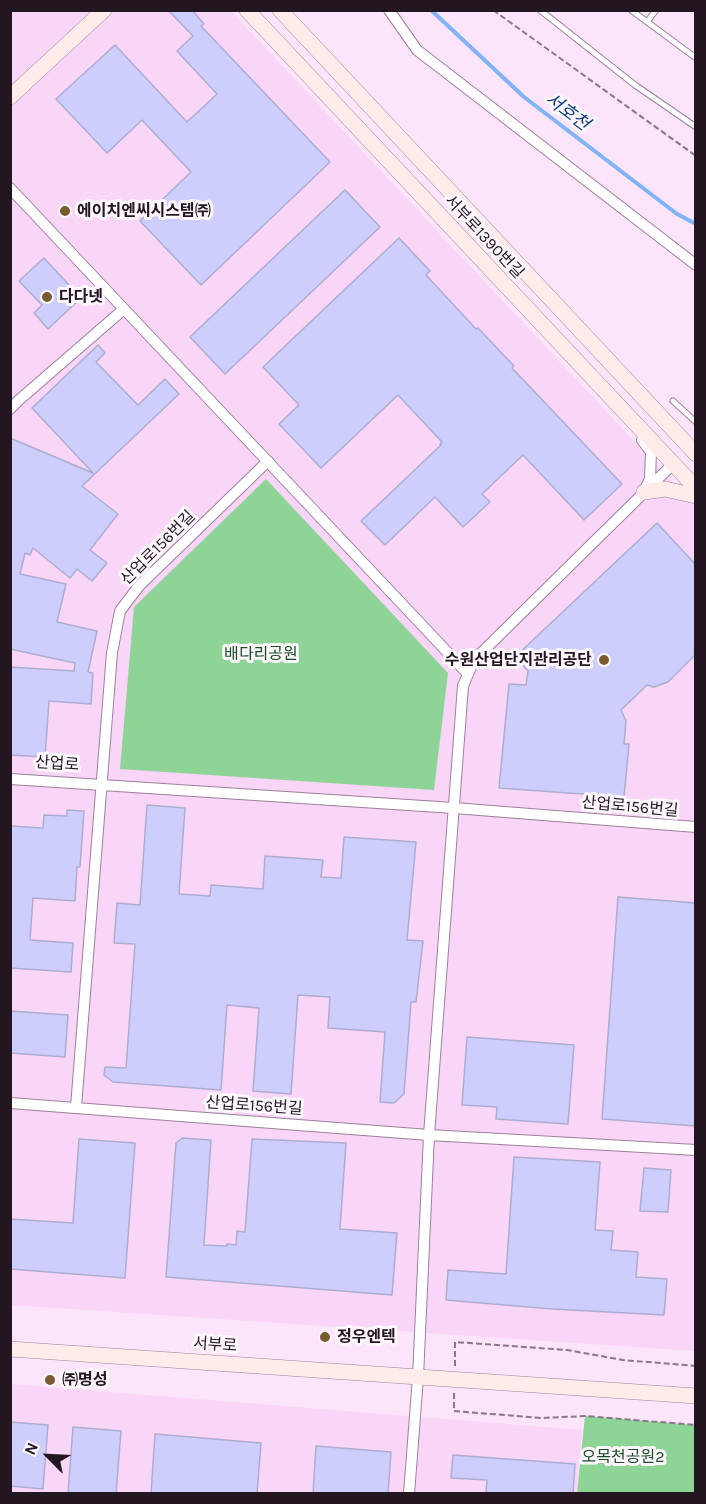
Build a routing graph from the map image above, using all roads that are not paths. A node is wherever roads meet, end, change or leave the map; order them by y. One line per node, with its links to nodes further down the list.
1 (104, 10): 10 (street)
2 (246, 10): 15 (street, 서부로1390번길)
3 (280, 10): 19 (street, 서부로1390번길)
4 (389, 10): 13 (street)
5 (540, 10): 11 (lane)
6 (631, 10): 8 (lane)
7 (656, 10): 8 (lane)
8 (647, 22): 9 (lane)
9 (696, 57)
10 (10, 97)
11 (696, 128)
12 (10, 188): 14 (street)
13 (696, 265)
14 (124, 309): 17 (street); 20 (street)
15 (611, 398): 21 (street, 서부로1390번길); 23 (street)
16 (673, 401): 18 (lane)
17 (10, 409)
18 (696, 422)
19 (693, 451): 21 (street)
20 (268, 461): 25 (street); 27 (street, 산업로156번길)
21 (673, 464): 22 (street, 서부로1390번길); 23 (street)
22 (696, 488)
23 (644, 492): 24 (street); 25 (street)
24 (696, 496)
25 (468, 674): 28 (street)
26 (10, 779): 27 (street, 산업로)
27 (102, 785): 28 (street, 산업로156번길); 31 (street, 산업로156번길)
28 (454, 808): 29 (street, 산업로156번길); 32 (street)
29 (696, 828)
30 (10, 1103): 31 (street, 산업로156번길)
31 (76, 1107): 32 (street, 산업로156번길)
32 (429, 1135): 33 (street, 산업로156번길); 35 (street)
33 (696, 1150)
34 (10, 1349): 35 (street, 서부로)
35 (418, 1377): 36 (street, 서부로); 37 (street)
36 (696, 1396)
37 (410, 1494)

